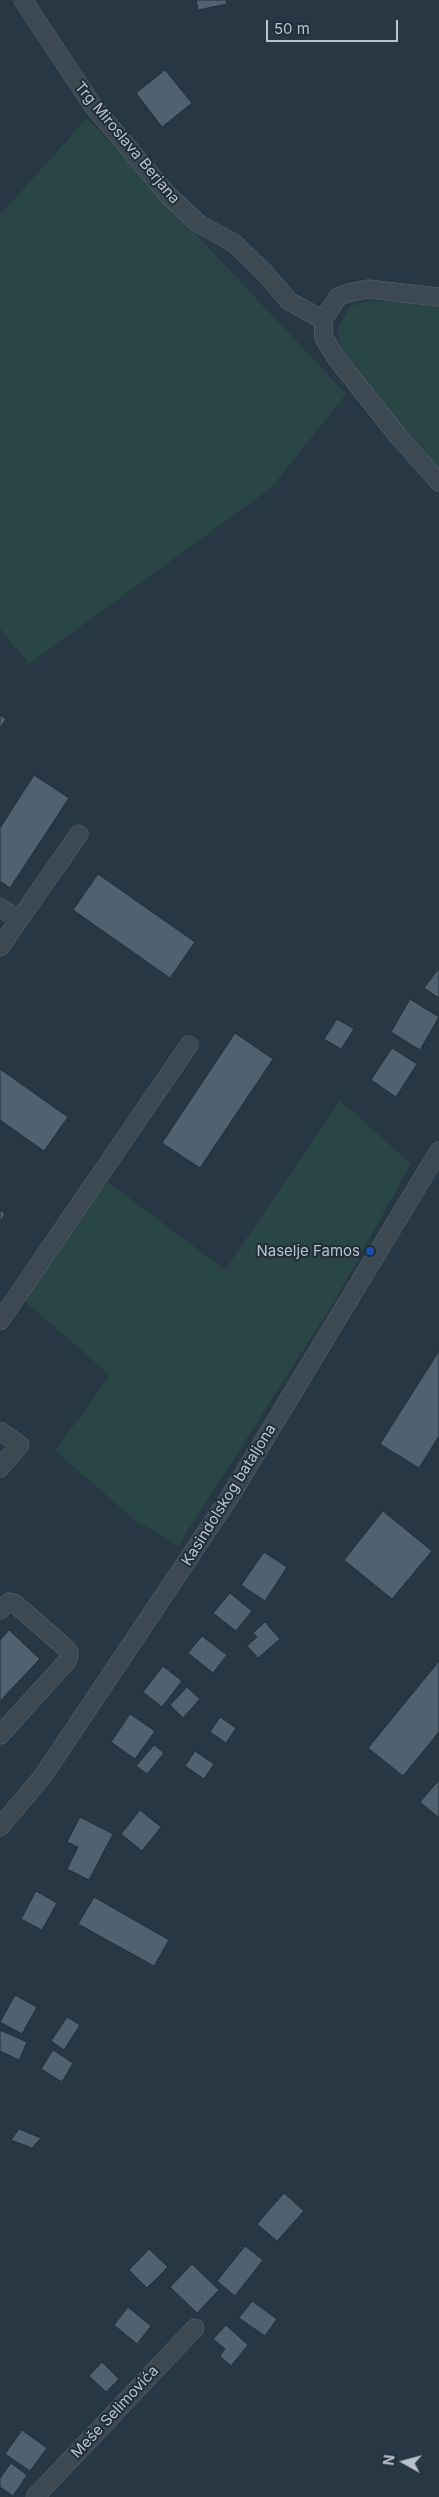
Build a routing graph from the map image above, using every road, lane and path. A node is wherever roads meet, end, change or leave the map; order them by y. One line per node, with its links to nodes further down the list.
1 (23, 0): 3 (street, Trg Miroslava Berjana)
2 (439, 297): 3 (street)
3 (323, 320): 4 (street)
4 (439, 482)
5 (79, 834): 7 (street)
6 (0, 907): 7 (street)
7 (19, 920): 8 (street)
8 (0, 947)
9 (189, 1045): 11 (street)
10 (436, 1162): 16 (street, Kasindolskog bataljona)
11 (0, 1321)
12 (0, 1431): 13 (street)
13 (0, 1468)
14 (0, 1610): 15 (street)
15 (0, 1735)
16 (0, 1827)
17 (195, 2328): 18 (street, Meše Selimovića)
18 (34, 2497)

